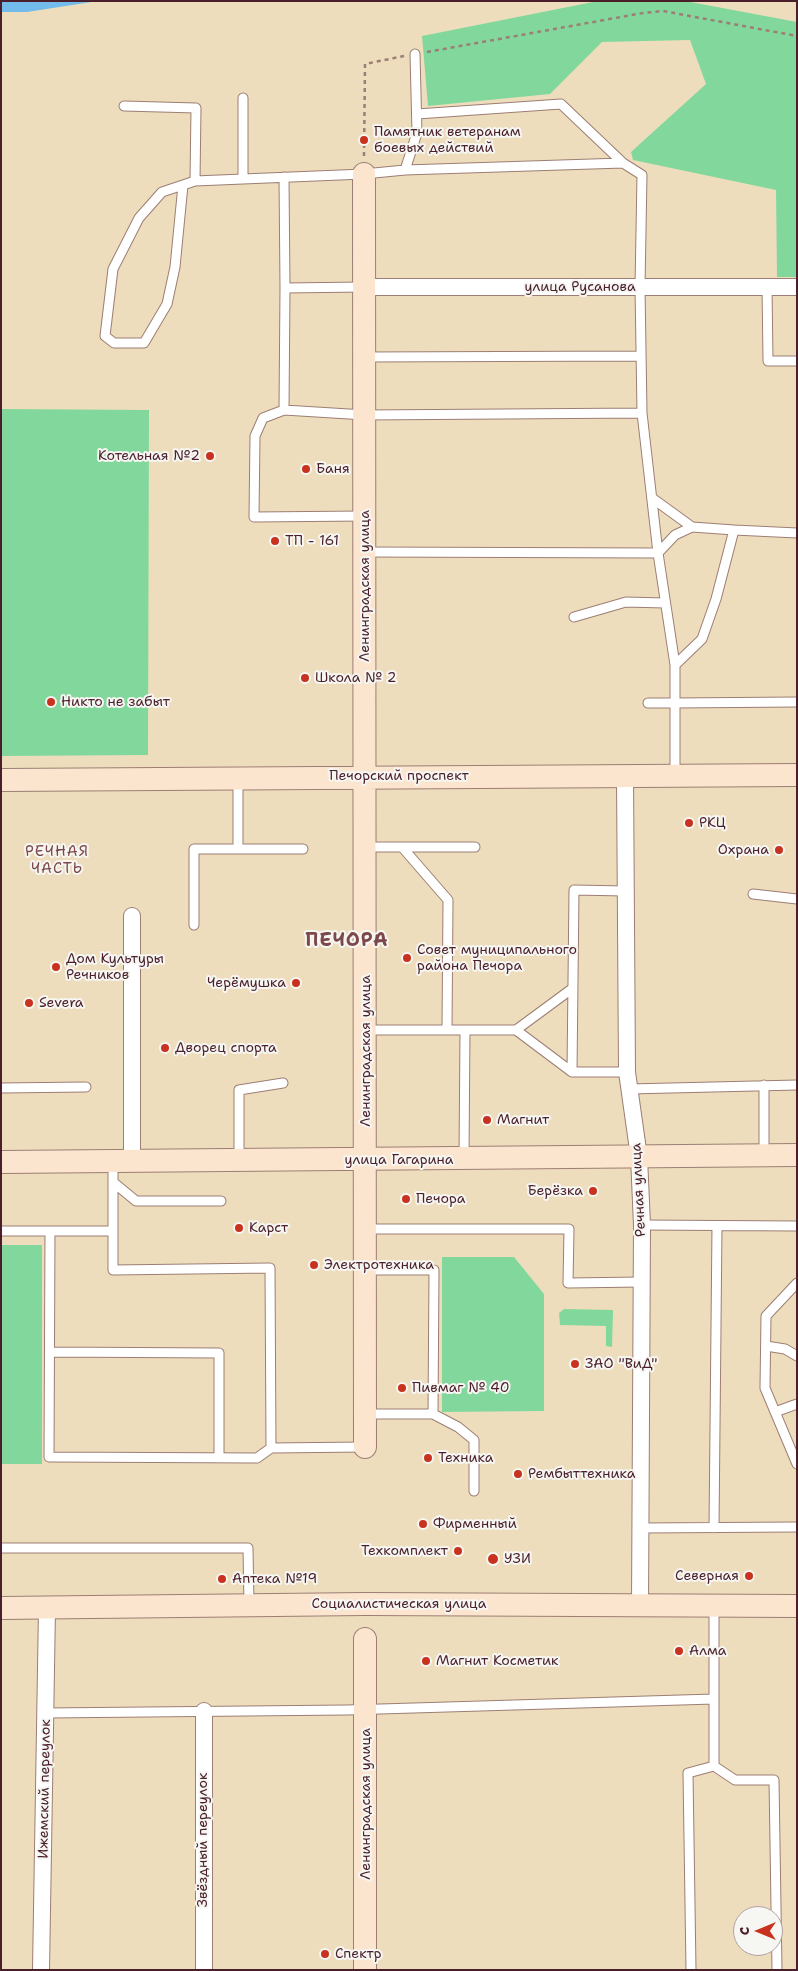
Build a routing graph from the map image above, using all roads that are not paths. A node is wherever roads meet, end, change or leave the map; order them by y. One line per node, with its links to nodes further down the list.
1 (415, 54): 4 (lane)
2 (243, 98): 9 (lane)
3 (124, 106): 10 (lane)
4 (417, 114): 5 (lane); 6 (lane)
5 (623, 164): 6 (lane); 14 (lane)
6 (405, 170): 7 (lane)
7 (364, 174): 8 (lane); 13 (main road, Ленинградская улица)
8 (284, 177): 9 (lane); 16 (lane)
9 (243, 179): 10 (lane)
10 (196, 181): 11 (lane)
11 (183, 185): 11 (lane)
12 (797, 286): 15 (street, улица Русанова)
13 (364, 287): 14 (street, улица Русанова); 16 (lane); 18 (main road, Ленинградская улица)
14 (640, 287): 15 (street, улица Русанова); 17 (lane)
15 (767, 287): 19 (lane)
16 (285, 288): 20 (lane)
17 (641, 356): 18 (lane); 21 (lane)
18 (364, 357): 22 (main road, Ленинградская улица)
19 (797, 361)
20 (284, 410): 22 (lane); 24 (lane)
21 (642, 413): 22 (lane); 23 (lane)
22 (364, 414): 24 (main road, Ленинградская улица)
23 (652, 498): 25 (lane); 29 (lane)
24 (365, 516): 28 (main road, Ленинградская улица)
25 (692, 527): 26 (lane); 29 (lane)
26 (734, 530): 27 (lane); 32 (lane)
27 (797, 533)
28 (365, 552): 29 (lane); 37 (main road, Ленинградская улица)
29 (658, 553): 30 (lane)
30 (666, 603): 31 (lane); 32 (lane)
31 (574, 617)
32 (675, 665): 35 (lane)
33 (797, 702): 35 (lane)
34 (648, 703): 35 (lane)
35 (675, 703): 39 (lane)
36 (797, 775): 39 (main road, Печорский проспект)
37 (366, 776): 38 (main road, Печорский проспект); 40 (main road, Печорский проспект); 42 (main road, Ленинградская улица)
38 (625, 776): 39 (main road, Печорский проспект); 47 (street, Речная улица)
39 (675, 776)
40 (238, 777): 41 (main road, Печорский проспект); 45 (lane)
41 (1, 780)
42 (366, 847): 43 (lane); 53 (main road, Ленинградская улица)
43 (402, 847): 44 (lane); 54 (lane)
44 (474, 847)
45 (238, 849): 46 (lane); 51 (lane)
46 (303, 849)
47 (625, 891): 52 (lane); 58 (street, Речная улица)
48 (753, 894): 49 (lane)
49 (797, 899)
50 (132, 916): 72 (street)
51 (194, 925)
52 (573, 988): 56 (lane); 57 (lane)
53 (366, 1030): 54 (lane); 69 (main road, Ленинградская улица)
54 (447, 1030): 55 (lane)
55 (465, 1030): 56 (lane); 68 (lane)
56 (516, 1030): 57 (lane)
57 (572, 1072): 58 (lane)
58 (627, 1072): 64 (street, Речная улица)
59 (283, 1083): 70 (lane)
60 (764, 1085): 61 (lane); 64 (lane); 66 (lane)
61 (797, 1085)
62 (86, 1087): 63 (lane)
63 (1, 1088)
64 (629, 1089): 67 (street, Речная улица)
65 (797, 1155): 66 (main road, улица Гагарина)
66 (764, 1156): 67 (main road, улица Гагарина)
67 (639, 1157): 68 (main road, улица Гагарина); 74 (street, Речная улица)
68 (464, 1159): 69 (main road, улица Гагарина)
69 (366, 1160): 70 (main road, улица Гагарина); 77 (main road, Ленинградская улица)
70 (239, 1161): 72 (main road, улица Гагарина)
71 (1, 1162): 72 (main road, улица Гагарина)
72 (120, 1168): 73 (lane); 78 (lane)
73 (221, 1201)
74 (642, 1224): 75 (lane); 82 (street, Речная улица)
75 (718, 1226): 76 (lane); 98 (lane)
76 (797, 1226)
77 (365, 1229): 81 (main road, Ленинградская улица); 82 (lane)
78 (113, 1231): 80 (lane); 92 (lane)
79 (1, 1232): 80 (lane)
80 (50, 1232): 85 (lane)
81 (365, 1270): 89 (main road, Ленинградская улица); 90 (lane)
82 (642, 1282): 97 (street, Речная улица)
83 (797, 1283): 84 (lane)
84 (766, 1346): 86 (lane); 88 (lane)
85 (50, 1352): 93 (lane); 93 (lane)
86 (797, 1356)
87 (797, 1404): 88 (lane)
88 (775, 1412): 94 (lane)
89 (364, 1414): 90 (lane); 91 (main road, Ленинградская улица)
90 (433, 1414): 95 (lane)
91 (365, 1447): 92 (lane)
92 (271, 1448): 93 (lane)
93 (219, 1458)
94 (797, 1464)
95 (474, 1491)
96 (797, 1527): 98 (lane)
97 (641, 1528): 98 (lane); 101 (street, Речная улица)
98 (714, 1528)
99 (1, 1548): 100 (lane)
100 (249, 1605): 101 (main road, Социалистическая улица); 105 (main road, Социалистическая улица)
101 (640, 1605): 102 (main road, Социалистическая улица)
102 (714, 1606): 103 (main road, Социалистическая улица); 107 (lane)
103 (797, 1606)
104 (1, 1608): 105 (main road, Социалистическая улица)
105 (47, 1608): 110 (street, Ижемский переулок)
106 (366, 1639): 108 (main road, Ленинградская улица)
107 (714, 1700): 108 (lane); 111 (lane)
108 (366, 1710): 109 (lane); 114 (main road, Ленинградская улица)
109 (204, 1711): 110 (lane); 113 (street, Звёздный переулок)
110 (46, 1713): 112 (street, Ижемский переулок)
111 (714, 1766): 115 (lane); 116 (lane)
112 (41, 1970)
113 (204, 1970)
114 (365, 1970)
115 (691, 1970)
116 (777, 1970)

